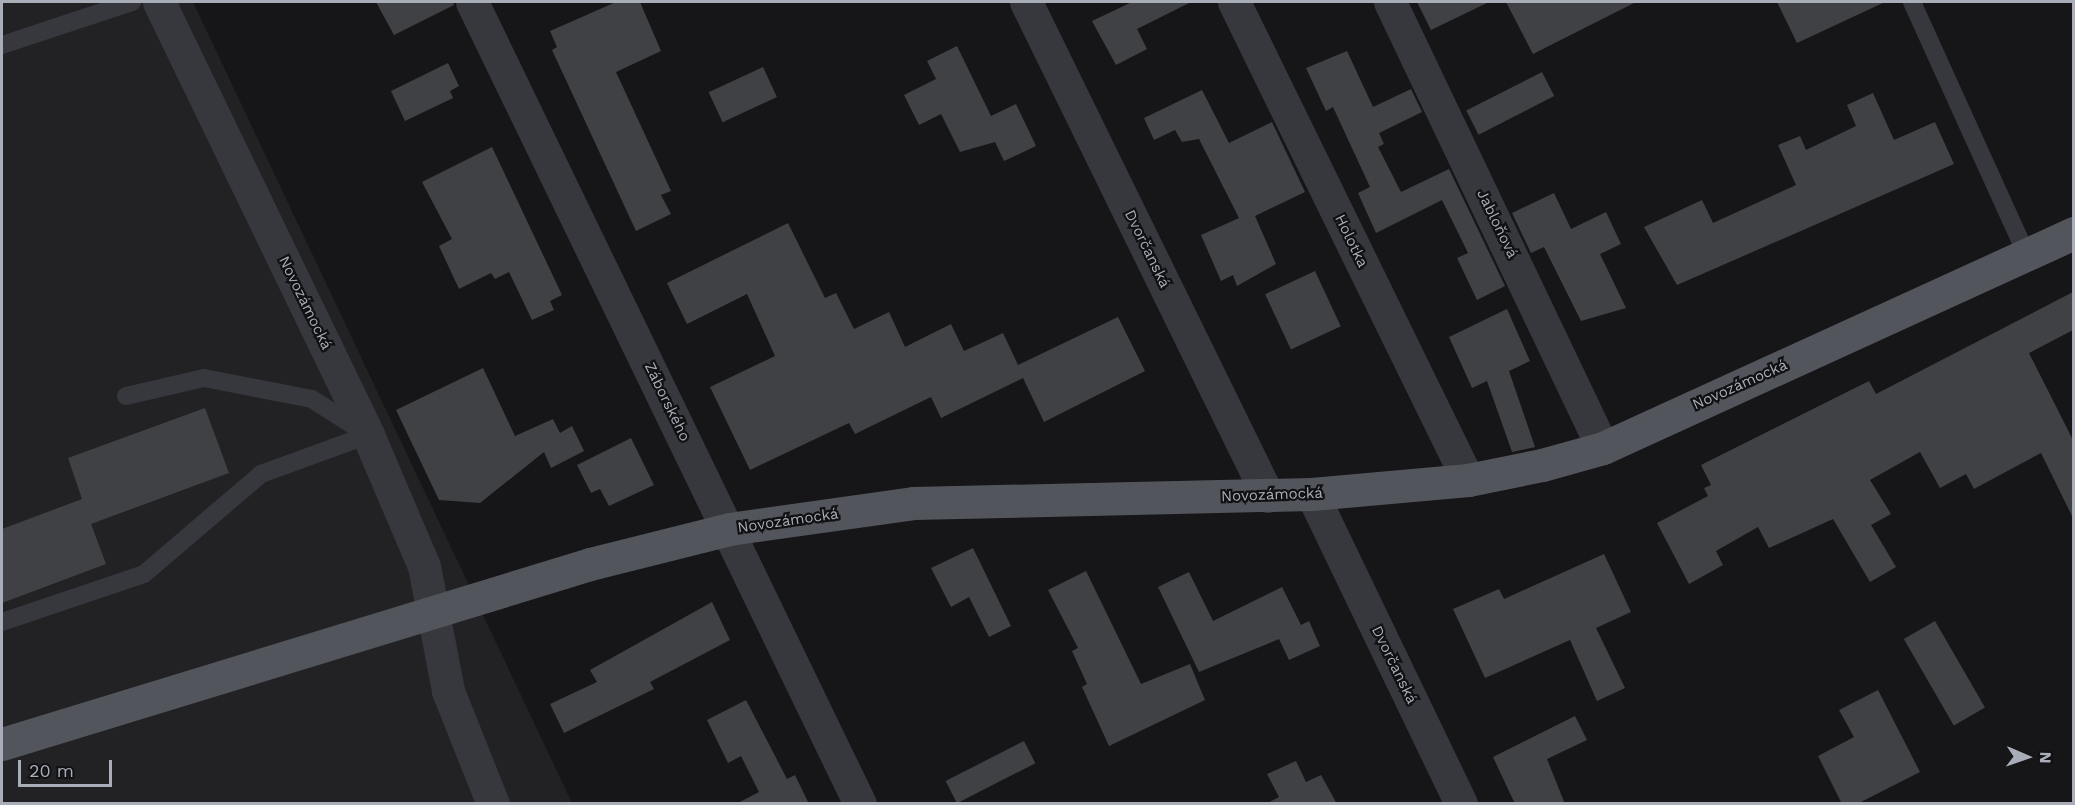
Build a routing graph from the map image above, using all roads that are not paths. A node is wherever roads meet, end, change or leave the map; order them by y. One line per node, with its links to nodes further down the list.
1 (132, 2): 8 (lane)
2 (159, 2): 12 (street, Novozámocká)
3 (472, 2): 17 (street, Záborského)
4 (1026, 2): 16 (street, Dvorčanská)
5 (1234, 2): 14 (street, Holotka)
6 (1390, 2): 13 (street, Jabloňová)
7 (1912, 2): 10 (lane)
8 (2, 45)
9 (2073, 233): 10 (main road, Novozámocká)
10 (2027, 255): 13 (main road, Novozámocká)
11 (126, 396): 12 (lane)
12 (368, 435): 18 (street, Novozámocká); 19 (lane)
13 (1603, 448): 14 (main road, Novozámocká)
14 (1468, 480): 15 (main road, Novozámocká)
15 (1312, 494): 16 (main road, Novozámocká); 23 (street, Dvorčanská)
16 (1268, 496): 17 (main road, Novozámocká)
17 (729, 529): 18 (main road, Novozámocká); 22 (street, Záborského)
18 (433, 612): 20 (main road, Novozámocká); 21 (street, Novozámocká)
19 (2, 622)
20 (2, 744)
21 (494, 804)
22 (860, 804)
23 (1461, 804)

